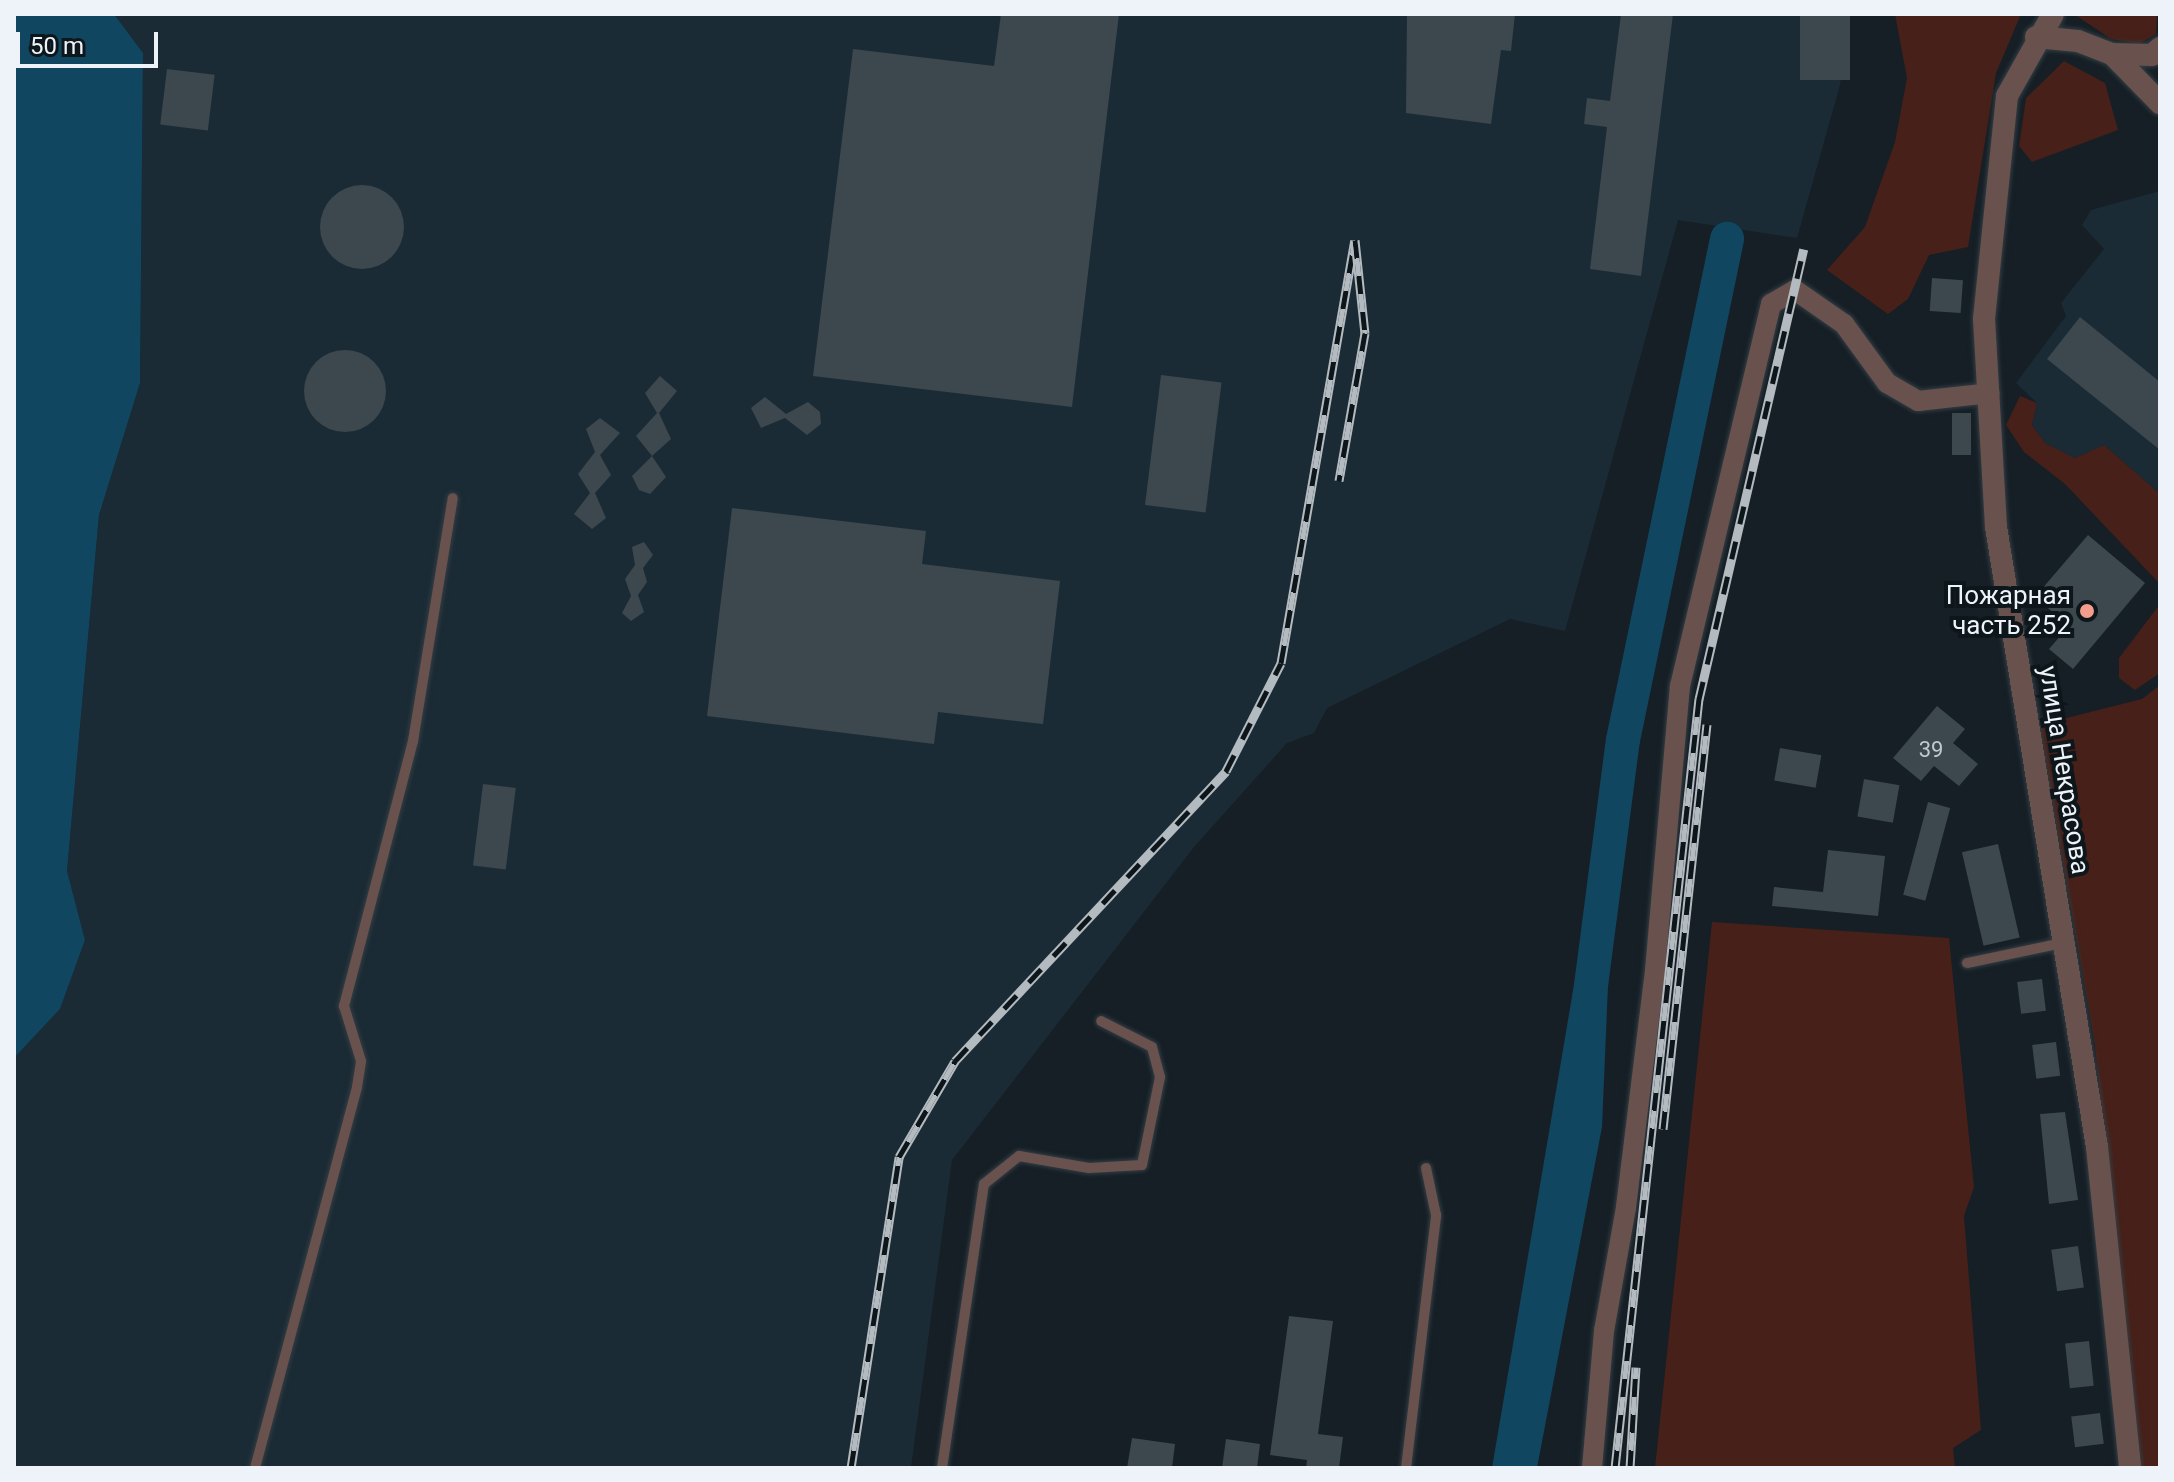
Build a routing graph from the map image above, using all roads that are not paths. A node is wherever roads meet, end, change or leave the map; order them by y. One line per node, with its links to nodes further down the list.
1 (2053, 14): 2 (street, улица Некрасова)
2 (2036, 37): 4 (street); 6 (street, улица Некрасова)
3 (2160, 48): 4 (street)
4 (2112, 54): 5 (street)
5 (2160, 103)
6 (1990, 393): 8 (street, улица Некрасова); 15 (street)
7 (453, 498): 12 (lane)
8 (2063, 943): 9 (lane); 16 (street, улица Некрасова)
9 (1967, 963)
10 (1101, 1021): 13 (lane)
11 (1426, 1168): 14 (lane)
12 (255, 1468)
13 (942, 1468)
14 (1406, 1468)
15 (1592, 1468)
16 (2130, 1468)

